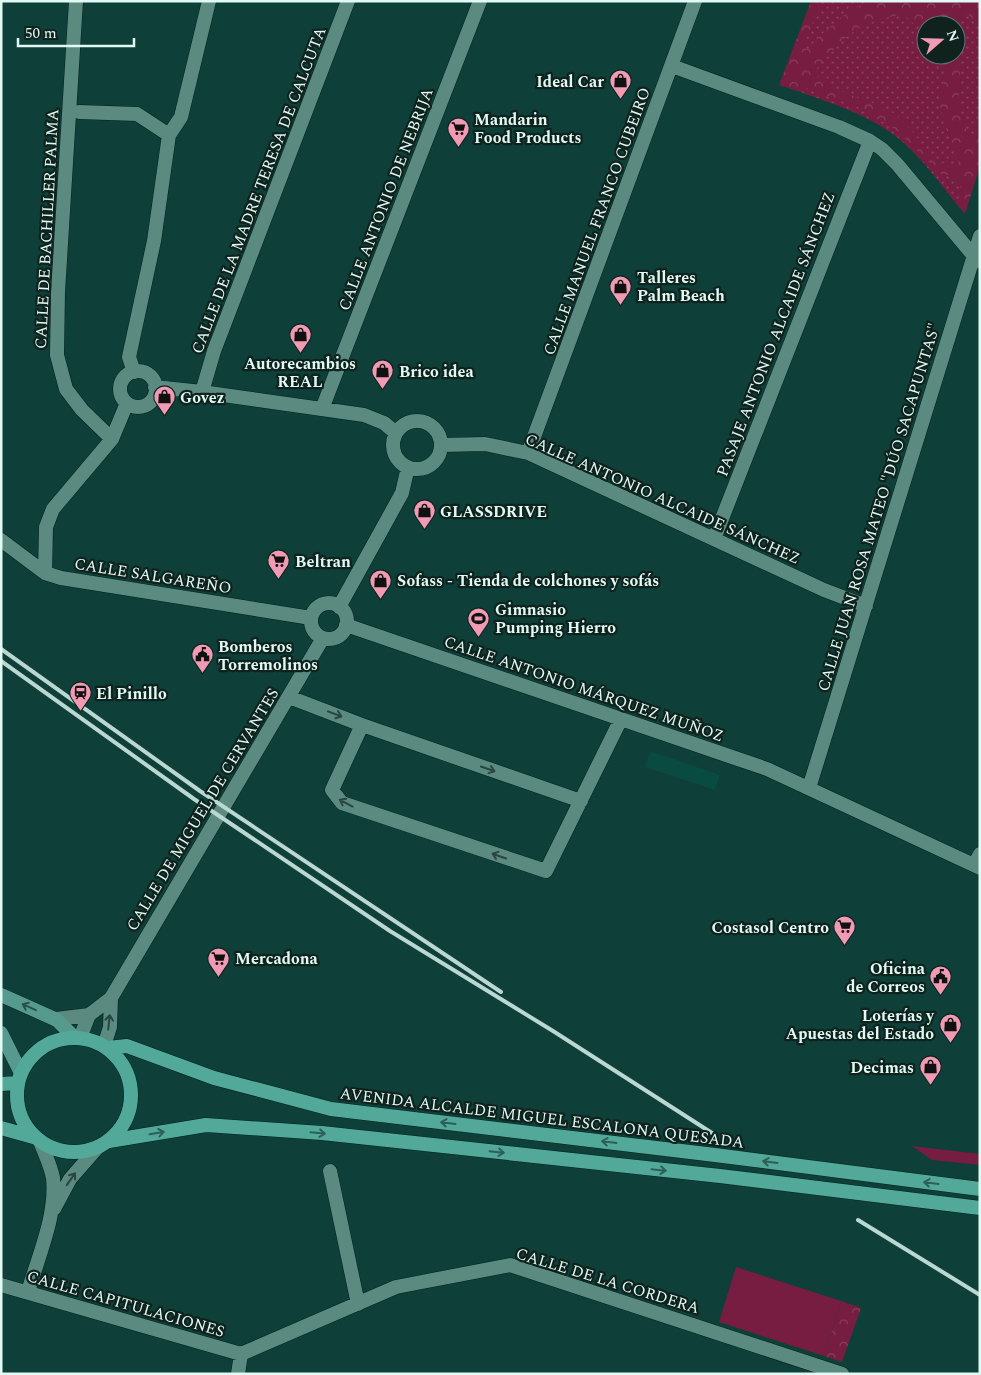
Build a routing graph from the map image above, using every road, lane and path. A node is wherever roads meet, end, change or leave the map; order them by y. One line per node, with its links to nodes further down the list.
1 (76, 1): 18 (street, CALLE DE BACHILLER PALMA)
2 (209, 1): 8 (street)
3 (348, 1): 14 (street, CALLE DE LA MADRE TERESA DE CALCUTA)
4 (695, 1): 6 (street, CALLE MANUEL FRANCO CUBEIRO)
5 (477, 2): 16 (street, CALLE ANTONIO DE NEBRIJA)
6 (672, 66): 9 (street); 20 (street, CALLE MANUEL FRANCO CUBEIRO)
7 (79, 112): 8 (street)
8 (169, 135): 12 (street)
9 (870, 141): 11 (street); 23 (street, PASAJE ANTONIO ALCAIDE SÁNCHEZ)
10 (980, 236): 11 (street, CALLE JUAN ROSA MATEO "DÚO SACAPUNTAS")
11 (977, 260): 25 (street, CALLE JUAN ROSA MATEO "DÚO SACAPUNTAS")
12 (134, 372): 13 (street); 15 (street)
13 (155, 387): 14 (street); 15 (street)
14 (202, 392): 16 (street)
15 (127, 403): 18 (street)
16 (322, 409): 17 (street)
17 (396, 433): 19 (street); 21 (street)
18 (112, 439): 24 (street)
19 (442, 445): 20 (street, CALLE ANTONIO ALCAIDE SÁNCHEZ); 21 (street)
20 (528, 453): 23 (street, CALLE ANTONIO ALCAIDE SÁNCHEZ)
21 (408, 467): 26 (street)
22 (1, 540): 24 (street, CALLE SALGAREÑO)
23 (714, 540): 25 (street, CALLE ANTONIO ALCAIDE SÁNCHEZ)
24 (45, 573): 27 (street, CALLE SALGAREÑO)
25 (866, 606): 33 (street, CALLE JUAN ROSA MATEO "DÚO SACAPUNTAS")
26 (339, 607): 27 (street); 28 (street)
27 (311, 618): 29 (street)
28 (346, 625): 29 (street); 31 (street, CALLE ANTONIO MÁRQUEZ MUÑOZ)
29 (323, 638): 30 (street, CALLE DE MIGUEL DE CERVANTES)
30 (289, 697): 32 (street, one-way to 32); 37 (street, CALLE DE MIGUEL DE CERVANTES)
31 (621, 719): 33 (street, CALLE ANTONIO MÁRQUEZ MUÑOZ); 34 (street)
32 (362, 725): 34 (street, one-way to 34); 34 (street, one-way to 32)
33 (809, 788): 35 (street, CALLE ANTONIO MÁRQUEZ MUÑOZ)
34 (581, 801)
35 (978, 862)
36 (1, 995): 39 (main road, one-way to 36)
37 (111, 998): 38 (street); 42 (street, one-way to 37)
38 (89, 1015): 39 (street); 41 (street)
39 (56, 1019): 41 (main road)
40 (1, 1033): 43 (main road)
41 (77, 1038): 42 (main road); 43 (main road)
42 (106, 1047): 47 (main road); 49 (main road, AVENIDA ALCALDE MIGUEL ESCALONA QUESADA, one-way to 42)
43 (20, 1078): 44 (main road); 46 (main road)
44 (1, 1084)
45 (1, 1128): 46 (main road)
46 (39, 1140): 47 (main road); 51 (street)
47 (103, 1144): 50 (main road, one-way to 50); 51 (street, one-way to 47)
48 (330, 1171): 54 (street)
49 (980, 1189)
50 (980, 1208)
51 (51, 1214): 53 (street)
52 (1, 1285): 53 (street, CALLE CAPITULACIONES)
53 (28, 1292): 55 (street, CALLE CAPITULACIONES)
54 (358, 1304): 55 (street, CALLE DE LA CORDERA); 57 (street, CALLE DE LA CORDERA)
55 (241, 1354): 56 (street)
56 (238, 1374)
57 (842, 1374)

